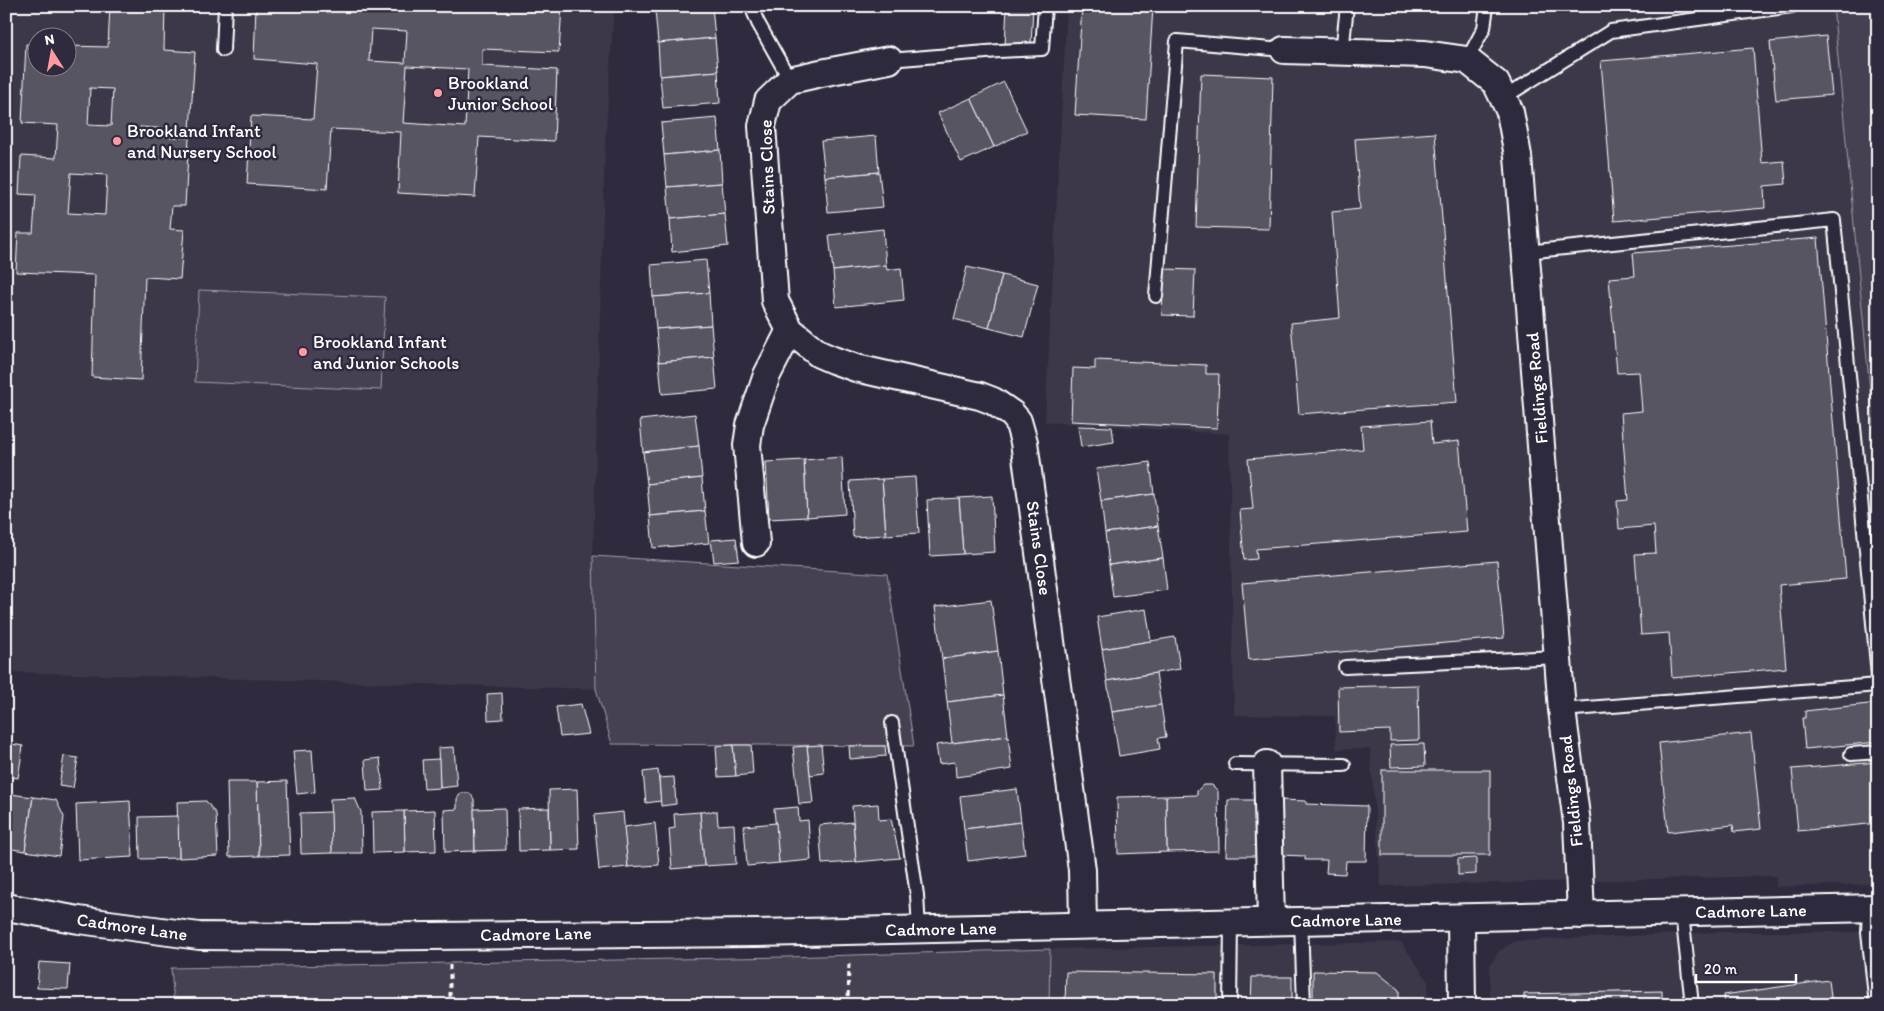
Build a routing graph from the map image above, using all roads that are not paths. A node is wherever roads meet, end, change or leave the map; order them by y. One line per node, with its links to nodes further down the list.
1 (225, 6): 7 (lane)
2 (751, 6): 12 (lane)
3 (1045, 6): 10 (lane)
4 (1347, 6): 9 (lane)
5 (1487, 6): 11 (lane)
6 (1792, 6): 13 (lane)
7 (223, 50)
8 (1284, 50): 9 (street, Fieldings Road); 15 (lane)
9 (1342, 52): 11 (street, Fieldings Road)
10 (889, 60): 12 (street, Stains Close)
11 (1466, 60): 13 (street, Fieldings Road)
12 (790, 80): 16 (street, Stains Close)
13 (1503, 98): 14 (street, Fieldings Road)
14 (1526, 252): 18 (street, Fieldings Road); 20 (lane)
15 (1156, 296)
16 (790, 330): 17 (street); 37 (street, Stains Close)
17 (756, 543)
18 (1558, 657): 19 (lane); 22 (street, Fieldings Road)
19 (1345, 667)
20 (1878, 675)
21 (1878, 685): 22 (lane)
22 (1562, 710): 32 (street, Fieldings Road)
23 (892, 723): 38 (lane)
24 (1878, 752): 25 (lane)
25 (1851, 754)
26 (1235, 764): 27 (lane)
27 (1267, 764): 28 (lane); 34 (street)
28 (1344, 765)
29 (6, 907): 38 (street, Cadmore Lane)
30 (1873, 909): 31 (street, Cadmore Lane); 43 (lane)
31 (1682, 913): 32 (street, Cadmore Lane); 42 (lane)
32 (1581, 915): 33 (street, Cadmore Lane)
33 (1461, 918): 35 (street, Cadmore Lane); 41 (street)
34 (1271, 921): 35 (street, Cadmore Lane); 36 (street, Cadmore Lane)
35 (1301, 921): 40 (lane)
36 (1231, 922): 37 (street, Cadmore Lane); 39 (lane)
37 (1084, 925): 38 (street, Cadmore Lane)
38 (919, 929)
39 (1230, 1005)
40 (1304, 1005)
41 (1462, 1005)
42 (1692, 1005)
43 (1876, 1005)

